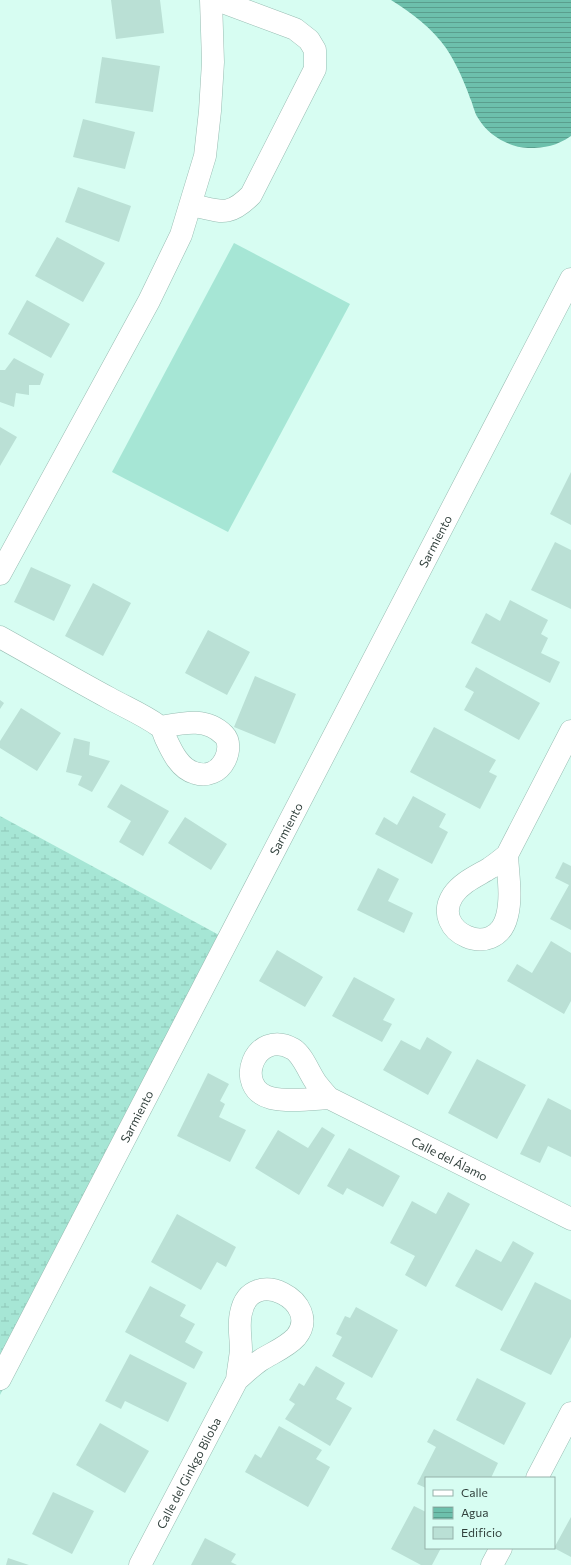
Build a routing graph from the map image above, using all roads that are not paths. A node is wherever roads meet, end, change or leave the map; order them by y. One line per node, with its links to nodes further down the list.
1 (211, 0): 3 (street)
2 (217, 0): 3 (street)
3 (191, 205): 5 (street)
4 (571, 279): 12 (street, Sarmiento)
5 (0, 574)
6 (0, 637): 7 (street)
7 (161, 727)
8 (571, 731): 9 (street)
9 (507, 855)
10 (329, 1098): 11 (street, Calle del Álamo)
11 (571, 1220)
12 (0, 1379)
13 (237, 1380): 17 (street, Calle del Ginkgo Biloba)
14 (571, 1413): 15 (street)
15 (538, 1477)
16 (500, 1549): 18 (street)
17 (140, 1565)
18 (492, 1565)

